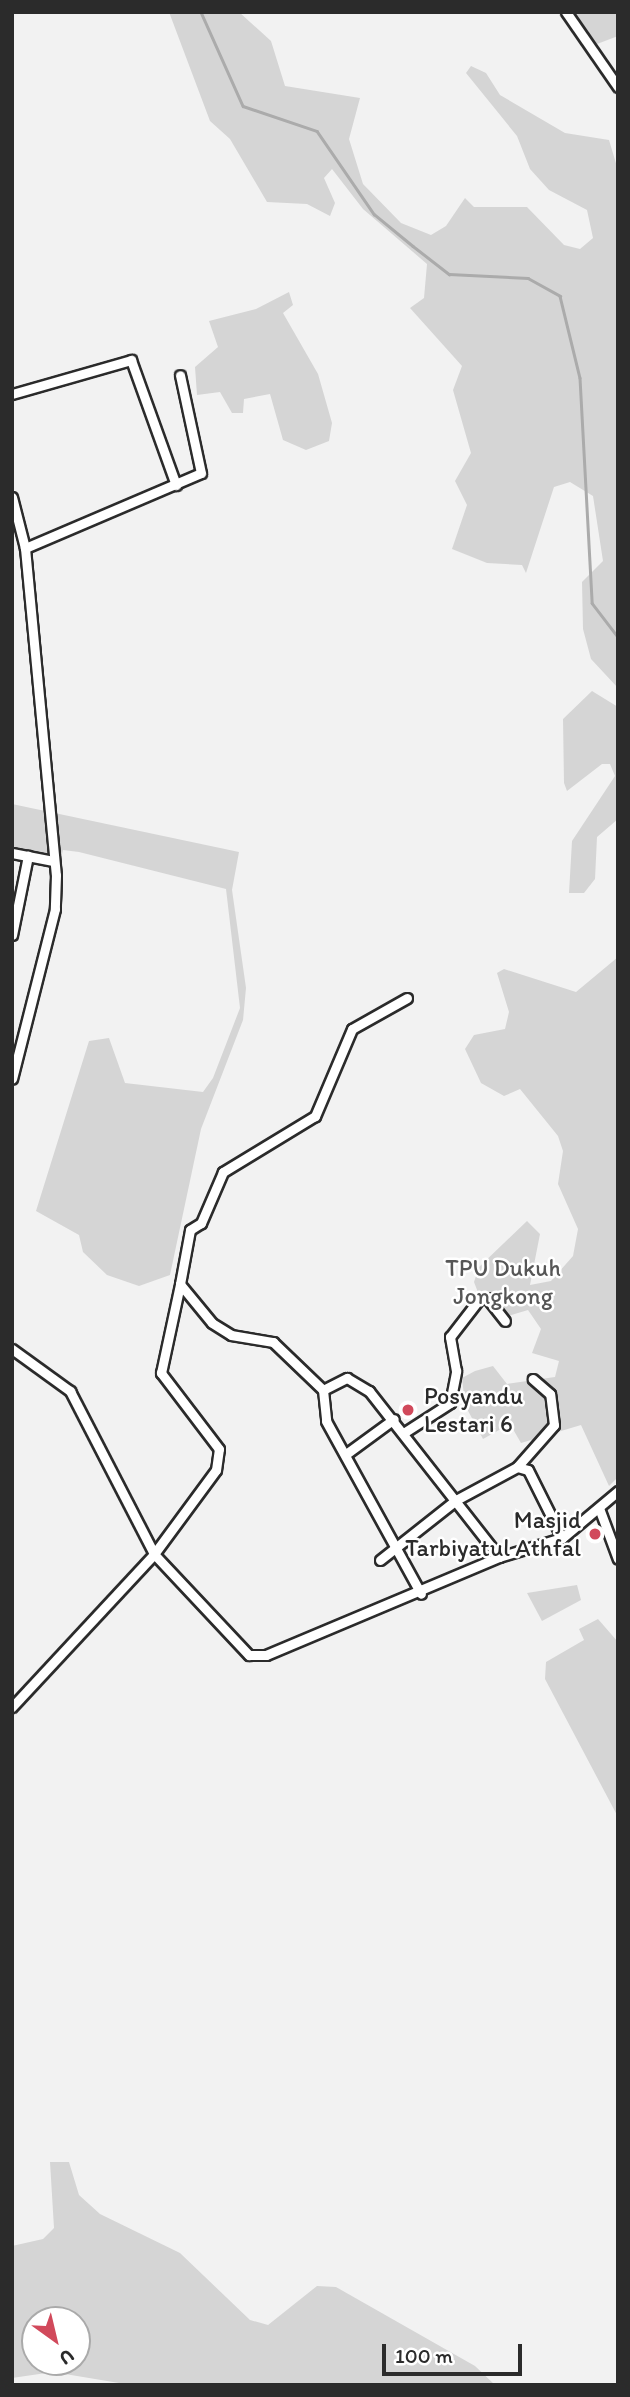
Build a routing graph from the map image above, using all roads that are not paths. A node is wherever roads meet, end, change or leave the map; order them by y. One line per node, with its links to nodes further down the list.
1 (566, 12): 2 (street)
2 (618, 87)
3 (180, 374): 5 (street)
4 (12, 394): 5 (street)
5 (176, 485): 7 (street)
6 (12, 497): 7 (street)
7 (26, 548): 10 (street)
8 (12, 853): 9 (street)
9 (28, 856): 10 (street); 11 (street)
10 (53, 861): 13 (street)
11 (12, 935)
12 (407, 998): 15 (street)
13 (15, 1053): 14 (street)
14 (12, 1079)
15 (180, 1284): 19 (street); 29 (street)
16 (505, 1321): 21 (street)
17 (12, 1349): 29 (street)
18 (533, 1379): 23 (street)
19 (323, 1390): 20 (street); 22 (street)
20 (394, 1419): 21 (street); 22 (street)
21 (405, 1432): 25 (street)
22 (346, 1454): 28 (street)
23 (517, 1467): 25 (street); 27 (street)
24 (618, 1491): 26 (street)
25 (456, 1500): 28 (street); 30 (street)
26 (599, 1508): 27 (street); 31 (street)
27 (562, 1538): 30 (street)
28 (397, 1550): 32 (street); 33 (street)
29 (154, 1554): 33 (street); 34 (street)
30 (499, 1557): 33 (street)
31 (618, 1559)
32 (380, 1560)
33 (421, 1594)
34 (12, 1707)

